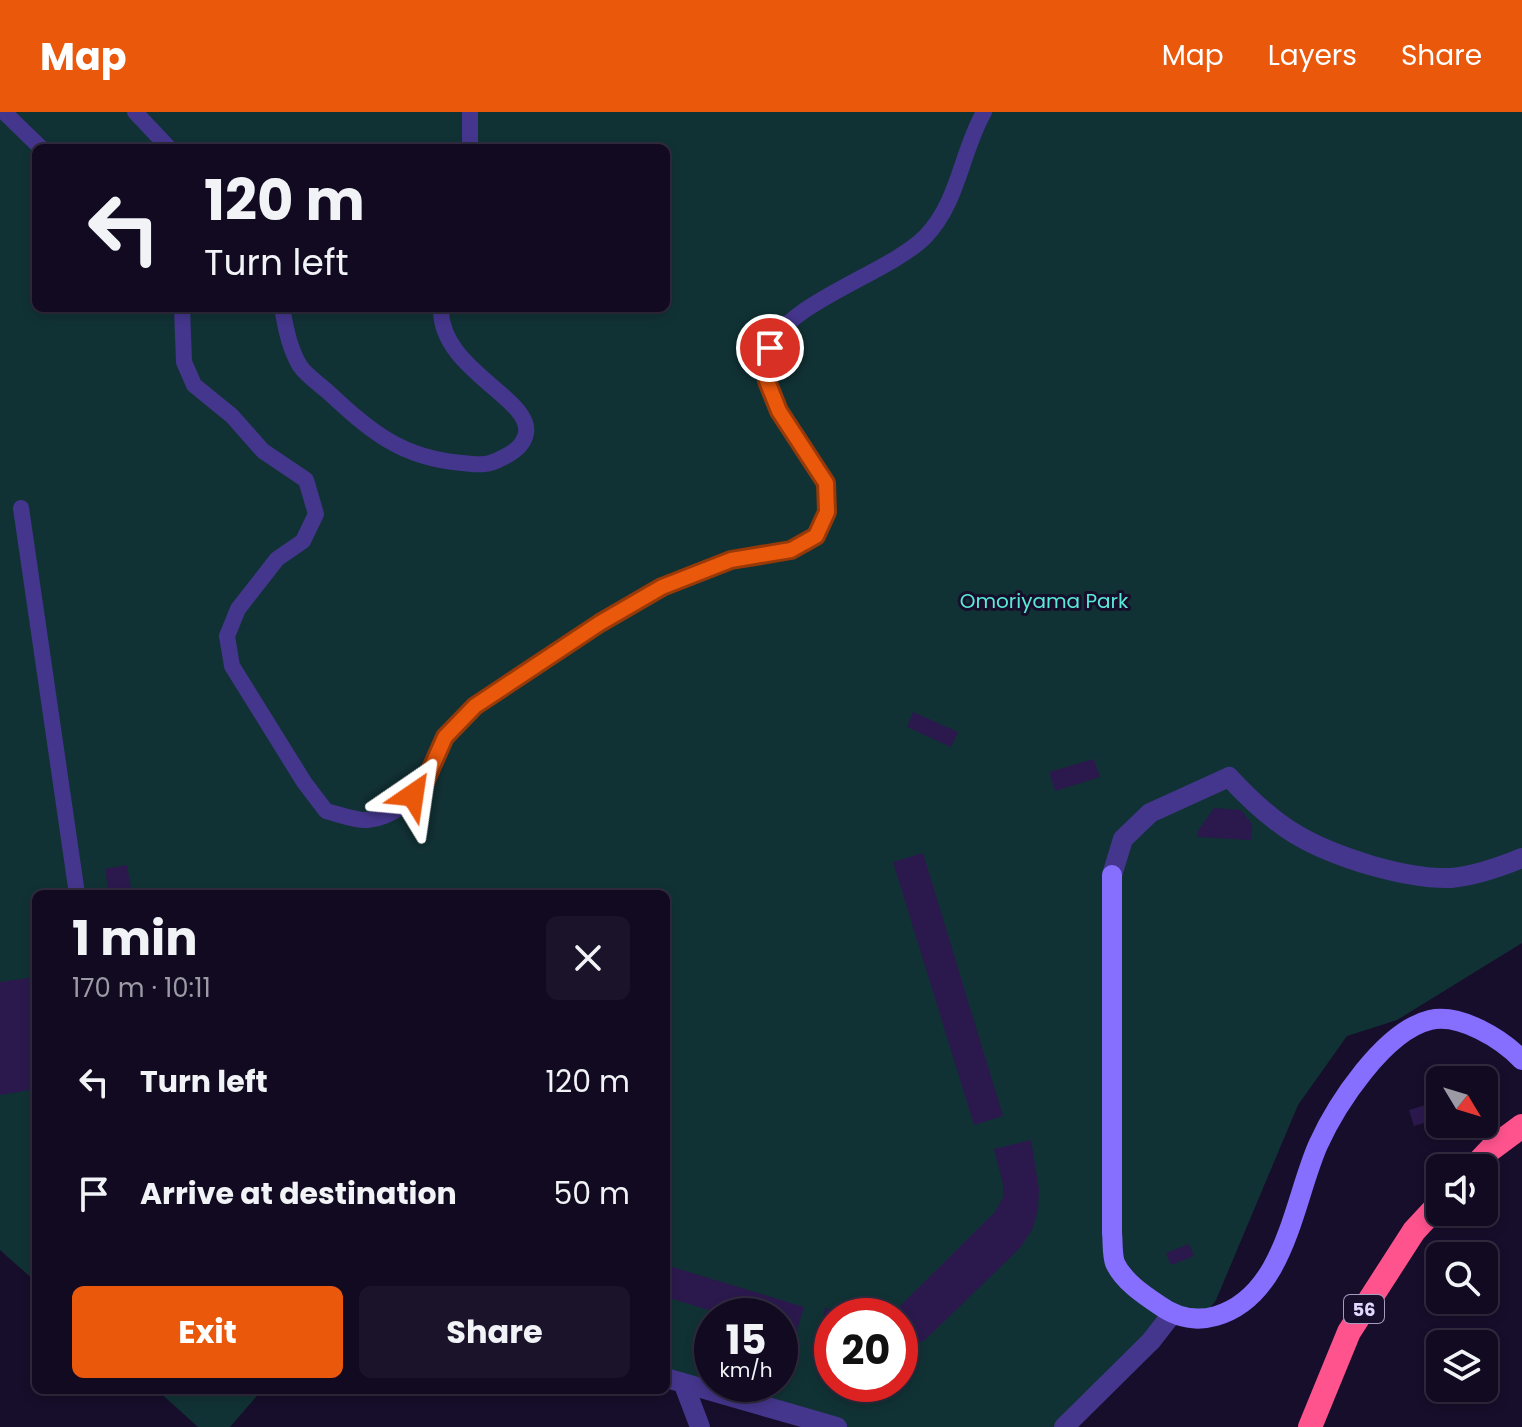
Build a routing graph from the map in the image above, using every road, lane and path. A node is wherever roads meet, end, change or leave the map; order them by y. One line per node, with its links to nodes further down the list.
1 (4, 112): 5 (lane)
2 (135, 112): 6 (lane)
3 (470, 112): 7 (lane)
4 (984, 112): 8 (lane)
5 (37, 144)
6 (165, 144)
7 (470, 144)
8 (182, 312)
9 (283, 312): 10 (lane)
10 (441, 312)
11 (21, 508): 13 (lane)
12 (1522, 858): 18 (street)
13 (76, 890)
14 (1522, 1060): 18 (street)
15 (1522, 1126): 16 (highway)
16 (1486, 1154)
17 (1426, 1218): 23 (highway, 56)
18 (1172, 1314): 22 (street)
19 (675, 1382): 20 (street); 21 (street)
20 (700, 1427)
21 (837, 1427)
22 (1064, 1427)
23 (1310, 1427)

